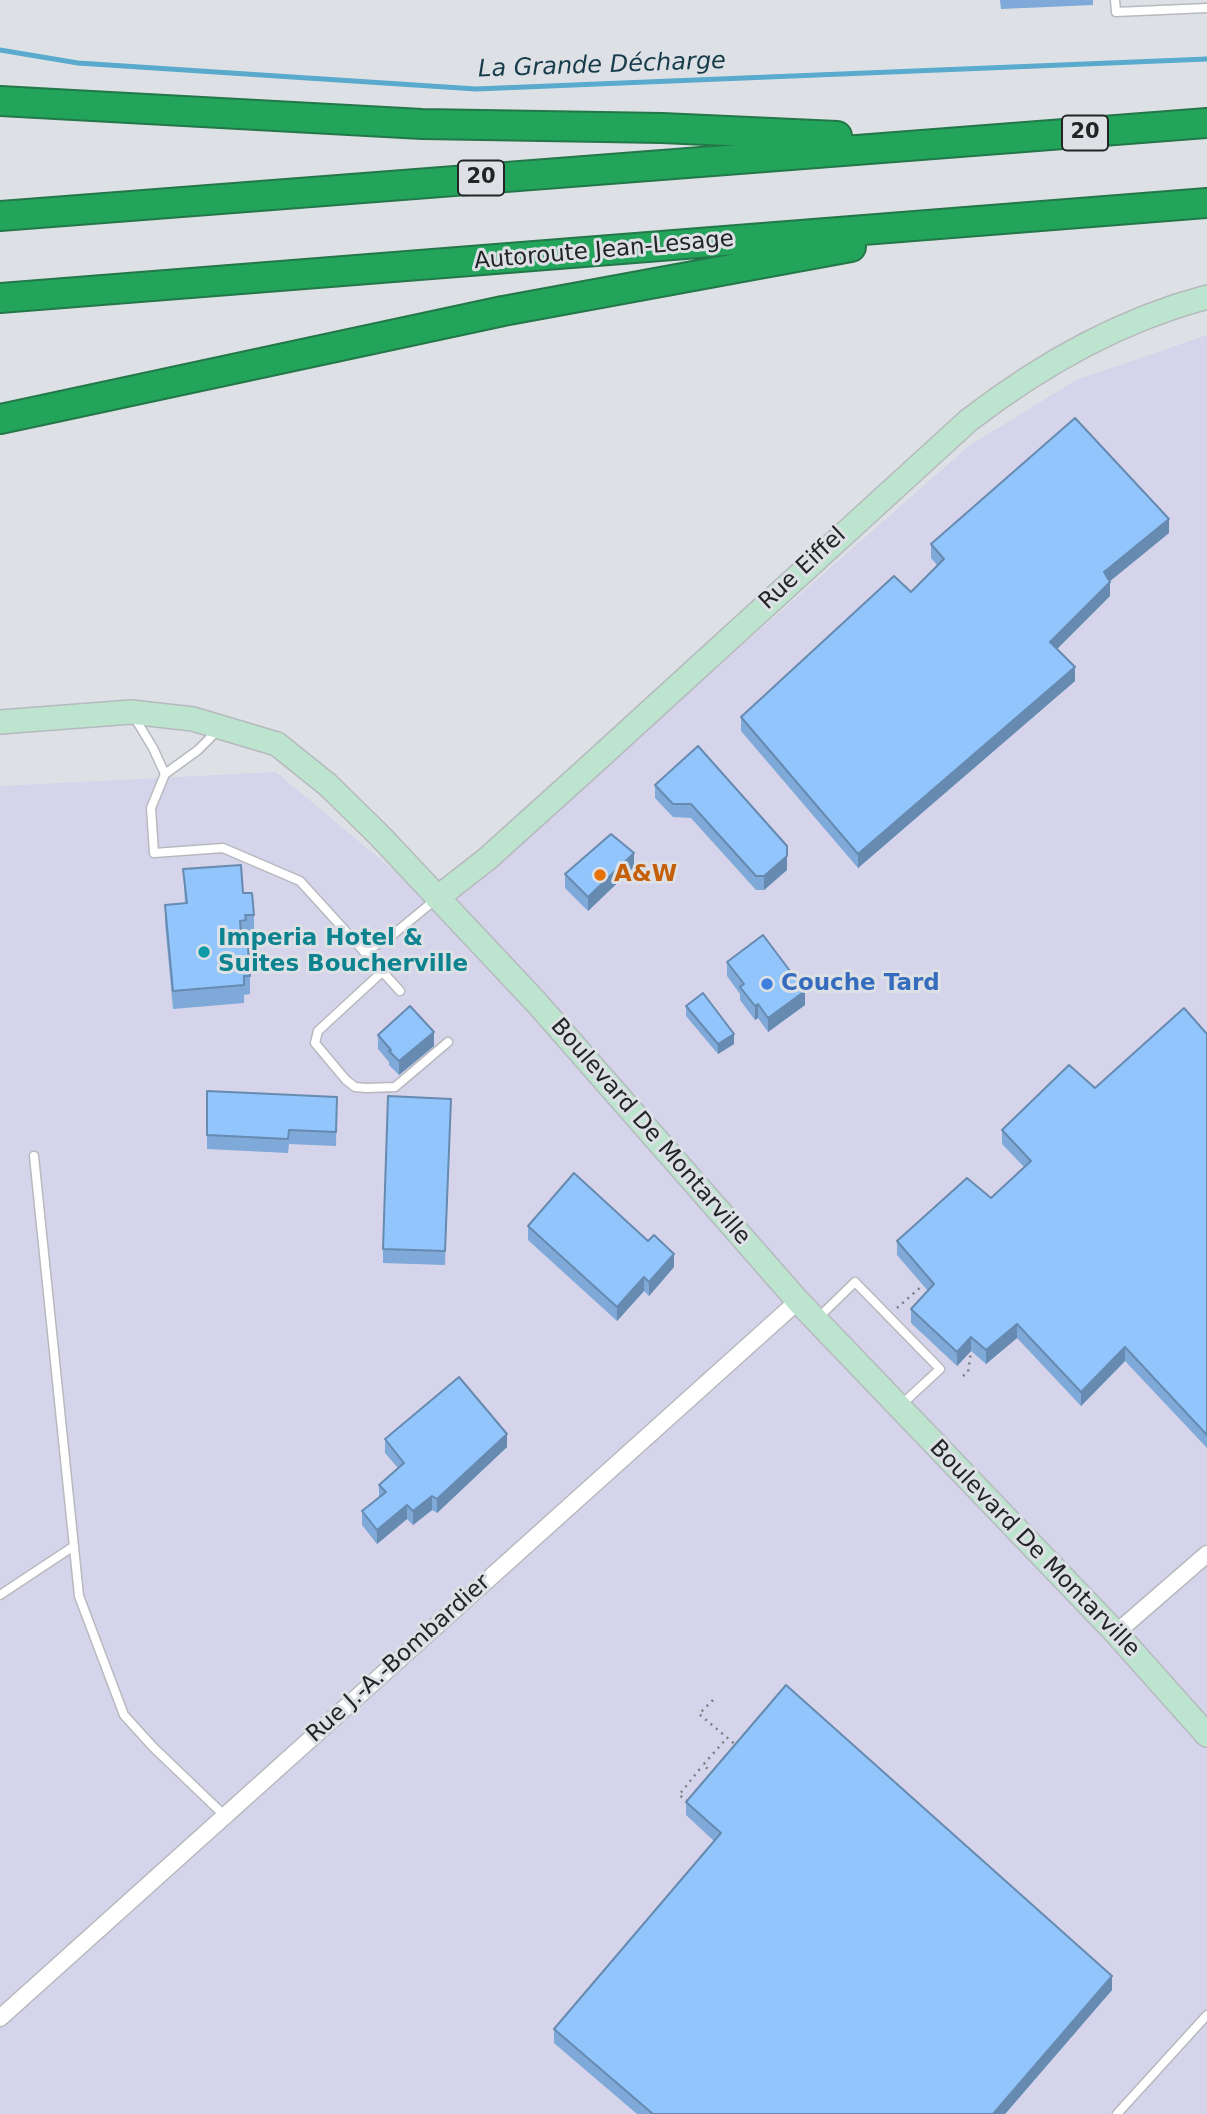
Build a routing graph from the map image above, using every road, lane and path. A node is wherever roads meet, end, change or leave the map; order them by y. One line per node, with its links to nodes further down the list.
1 (1115, 0): 2 (lane)
2 (1207, 8)
3 (0, 101): 5 (highway)
4 (1207, 123): 5 (highway, 20)
5 (962, 142): 7 (highway, 20)
6 (1207, 203): 8 (highway, Autoroute Jean-Lesage)
7 (0, 216)
8 (1023, 218): 9 (highway, Autoroute Jean-Lesage); 11 (highway)
9 (0, 298)
10 (1207, 298): 16 (street, Rue Eiffel)
11 (0, 419)
12 (131, 712): 13 (street, Boulevard De Montarville); 14 (street, Boulevard De Montarville); 15 (lane)
13 (0, 722)
14 (221, 727): 15 (lane); 16 (street, Boulevard De Montarville)
15 (165, 774): 17 (lane)
16 (437, 898): 17 (lane); 23 (street, Boulevard De Montarville)
17 (364, 952): 18 (lane)
18 (382, 972): 19 (lane); 20 (lane)
19 (400, 990)
20 (448, 1042)
21 (34, 1156): 29 (lane)
22 (923, 1284): 24 (path)
23 (798, 1301): 25 (street, Boulevard De Montarville); 40 (street, Rue J.-A.-Bombardier)
24 (888, 1316): 25 (lane); 28 (lane)
25 (816, 1320): 28 (street, Boulevard De Montarville)
26 (971, 1351): 27 (path)
27 (963, 1376)
28 (899, 1407): 32 (street, Boulevard De Montarville)
29 (74, 1546): 31 (lane); 40 (lane)
30 (1207, 1554): 32 (street)
31 (0, 1595)
32 (1116, 1633): 34 (street, Boulevard De Montarville)
33 (713, 1700): 35 (path)
34 (1207, 1735)
35 (728, 1738): 36 (path); 37 (path)
36 (742, 1750)
37 (703, 1765): 38 (path); 39 (path)
38 (718, 1778)
39 (694, 1806)
40 (225, 1816): 42 (street, Rue J.-A.-Bombardier)
41 (1207, 2015): 43 (lane)
42 (0, 2018)
43 (1117, 2114)

